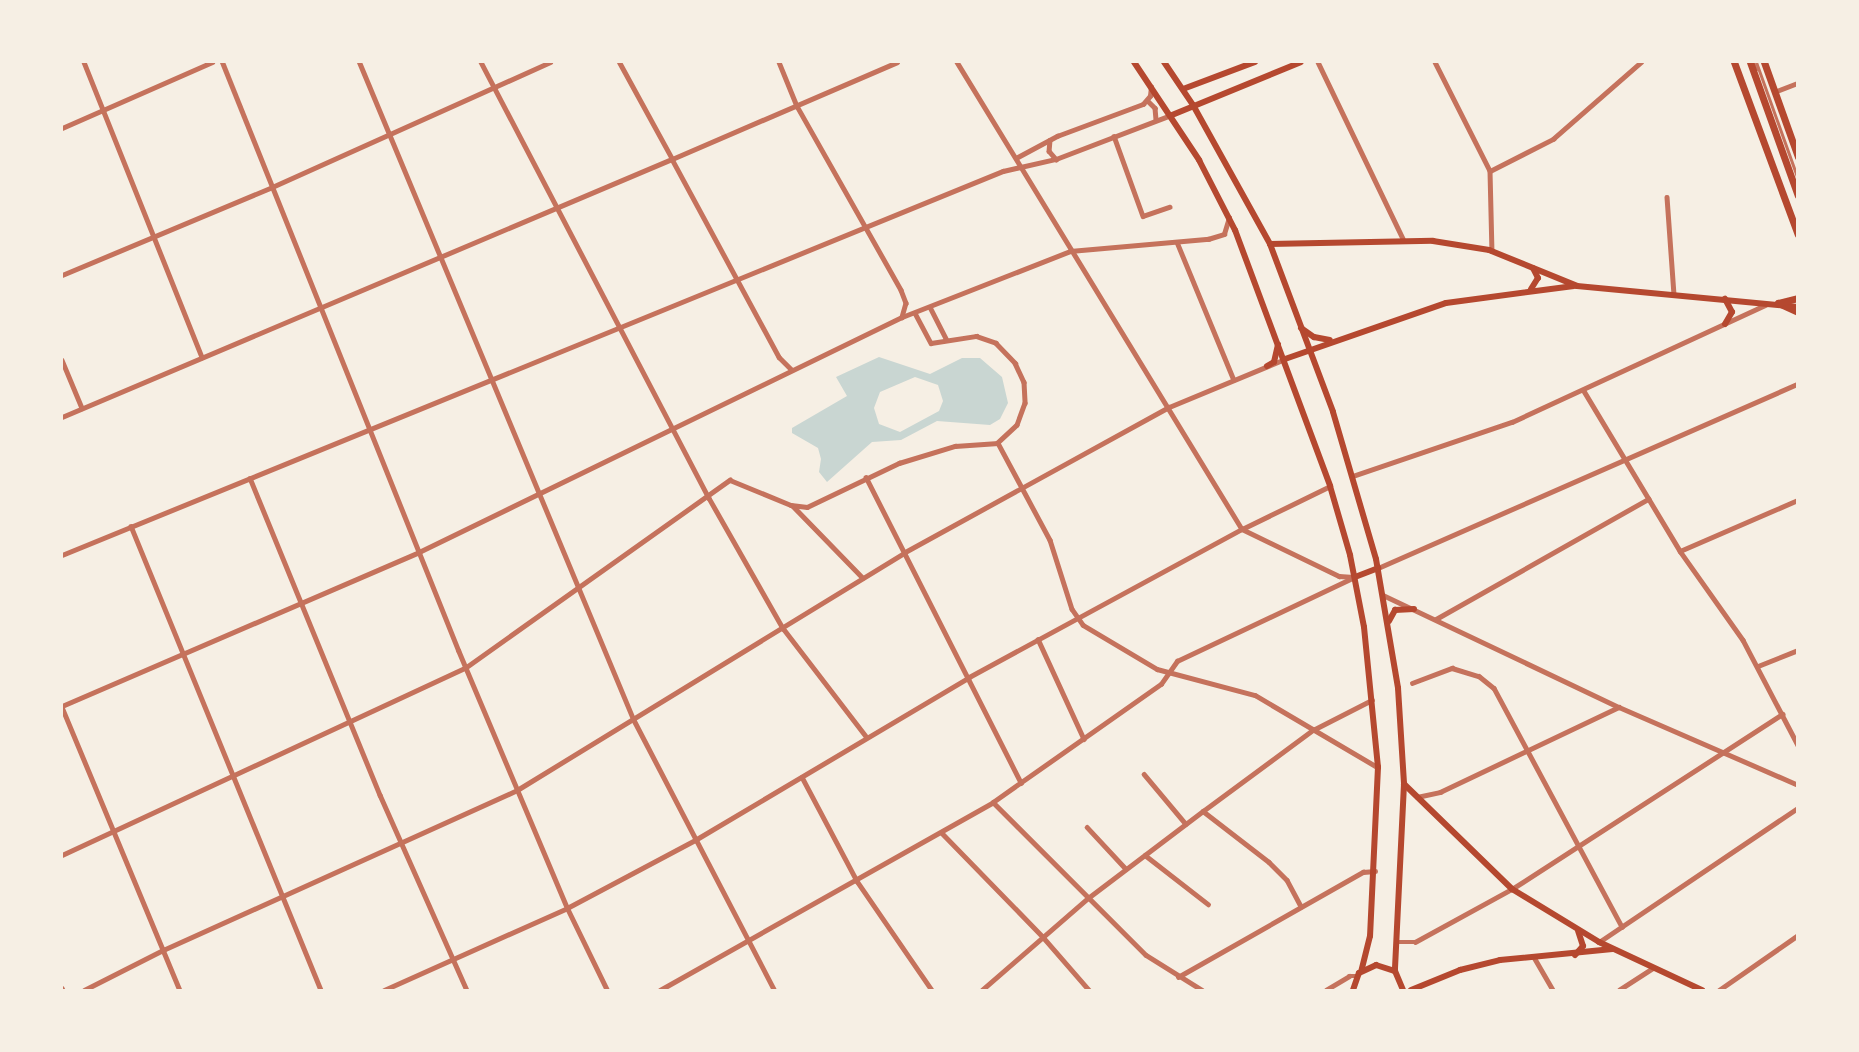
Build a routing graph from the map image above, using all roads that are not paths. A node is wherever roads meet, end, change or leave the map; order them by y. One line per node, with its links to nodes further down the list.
1 (84, 62): 29 (street)
2 (212, 62): 29 (street)
3 (222, 62): 43 (street)
4 (359, 62): 33 (street)
5 (481, 62): 23 (street)
6 (549, 62): 23 (street)
7 (619, 62): 37 (street)
8 (779, 62): 27 (street)
9 (897, 62): 27 (street)
10 (957, 62): 38 (street)
11 (1134, 62): 21 (main road)
12 (1164, 62): 24 (main road)
13 (1255, 62): 24 (main road)
14 (1301, 62): 28 (main road)
15 (1318, 62): 54 (street)
16 (1435, 62): 41 (street)
17 (1641, 62): 41 (street)
18 (1753, 62): 42 (street); 44 (street); 45 (main road)
19 (1764, 62): 25 (main road)
20 (1736, 64): 50 (main road)
21 (1149, 81): 26 (street); 30 (main road)
22 (1797, 83): 25 (street)
23 (494, 87): 33 (street); 47 (street)
24 (1183, 90): 28 (main road)
25 (1774, 92): 36 (main road)
26 (1148, 101): 31 (street); 35 (street)
27 (797, 105): 37 (street); 51 (street)
28 (1193, 105): 30 (main road); 57 (main road)
29 (103, 111): 32 (street); 53 (street)
30 (1172, 115): 31 (street); 49 (main road)
31 (1156, 120): 34 (street)
32 (62, 128)
33 (390, 134): 43 (street); 60 (street)
34 (1114, 136): 39 (street); 48 (street)
35 (1050, 141): 38 (street); 39 (street)
36 (1797, 157)
37 (672, 159): 47 (street); 63 (street)
38 (1016, 159): 40 (street)
39 (1056, 159): 40 (street)
40 (1021, 166): 51 (street); 58 (street)
41 (1490, 171): 59 (street)
42 (1797, 179)
43 (272, 187): 53 (street); 70 (street)
44 (1797, 187)
45 (1797, 196)
46 (1667, 197): 66 (street)
47 (558, 207): 60 (street); 76 (street)
48 (1169, 207)
49 (1229, 218): 55 (street); 79 (main road)
50 (1789, 219): 52 (main road); 56 (main road)
51 (865, 229): 63 (street); 74 (street)
52 (1797, 235)
53 (153, 236): 62 (street); 82 (street)
54 (1403, 240): 57 (main road); 59 (main road)
55 (1177, 242): 58 (street); 88 (street)
56 (1797, 243)
57 (1270, 244): 77 (main road)
58 (1070, 251): 71 (street); 91 (street)
59 (1492, 251): 61 (main road)
60 (440, 256): 70 (street); 87 (street)
61 (1532, 267): 64 (main road); 65 (main road)
62 (62, 275)
63 (738, 280): 76 (street); 86 (street)
64 (1577, 286): 65 (main road); 66 (main road)
65 (1531, 289): 80 (main road)
66 (1674, 295): 67 (main road)
67 (1725, 299): 69 (main road); 75 (main road)
68 (1797, 300): 69 (main road)
69 (1778, 303): 72 (main road); 75 (street)
70 (320, 307): 82 (street); 94 (street)
71 (930, 307): 73 (street); 78 (street)
72 (1797, 309)
73 (915, 313): 74 (street); 78 (street)
74 (902, 317): 86 (street)
75 (1725, 324): 90 (street)
76 (619, 327): 87 (street); 95 (street)
77 (1301, 327): 80 (main road); 81 (main road)
78 (946, 339): 96 (street)
79 (1278, 340): 83 (main road); 85 (main road)
80 (1330, 340): 81 (main road)
81 (1309, 349): 83 (main road); 98 (main road)
82 (202, 357): 92 (street)
83 (1285, 359): 85 (street); 101 (main road)
84 (62, 360): 92 (street)
85 (1267, 366): 88 (street)
86 (792, 370): 95 (street)
87 (490, 378): 94 (street); 103 (street)
88 (1234, 380): 91 (street)
89 (1797, 384): 97 (street)
90 (1584, 391): 97 (street); 98 (street)
91 (1169, 407): 102 (street); 109 (street)
92 (82, 408): 93 (street)
93 (62, 417)
94 (368, 429): 99 (street); 111 (street)
95 (670, 430): 103 (street); 104 (street)
96 (998, 443): 100 (street); 102 (street)
97 (1623, 458): 105 (street); 114 (street)
98 (1353, 476): 114 (main road)
99 (250, 477): 108 (street); 119 (street)
100 (866, 477): 107 (street); 112 (street)
101 (1330, 486): 109 (street); 115 (main road)
102 (1024, 489): 112 (street); 121 (street)
103 (538, 496): 111 (street); 117 (street)
104 (709, 498): 107 (street); 117 (street); 124 (street)
105 (1648, 499): 110 (street); 122 (street)
106 (1797, 500): 110 (street)
107 (791, 505): 116 (street)
108 (131, 525): 113 (street); 127 (street)
109 (1242, 529): 115 (street); 121 (street)
110 (1680, 551): 128 (street)
111 (419, 552): 119 (street); 129 (street)
112 (905, 552): 116 (street); 131 (street)
113 (62, 555)
114 (1378, 568): 115 (main road); 118 (main road)
115 (1355, 577): 130 (street); 133 (main road)
116 (863, 578): 124 (street)
117 (579, 589): 129 (street); 137 (street)
118 (1383, 595): 120 (street); 123 (main road)
119 (300, 601): 127 (street); 138 (street)
120 (1414, 609): 122 (street); 123 (main road)
121 (1077, 618): 125 (street); 130 (street)
122 (1436, 619): 135 (street)
123 (1389, 621): 150 (main road)
124 (783, 628): 137 (street); 140 (street)
125 (1038, 639): 131 (street); 141 (street)
126 (1797, 650): 128 (street)
127 (182, 653): 134 (street); 147 (street)
128 (1758, 666): 136 (street)
129 (465, 668): 138 (street); 152 (street)
130 (1169, 673): 139 (street); 141 (street)
131 (969, 676): 140 (street); 149 (street)
132 (1412, 683): 143 (street)
133 (1372, 700): 139 (street); 145 (main road)
134 (62, 706): 159 (street)
135 (1619, 707): 143 (street); 144 (street)
136 (1782, 714): 142 (street); 144 (street)
137 (633, 718): 152 (street); 161 (street)
138 (350, 721): 147 (street); 162 (street)
139 (1313, 730): 145 (street); 156 (street)
140 (866, 736): 148 (street)
141 (1084, 739): 149 (street)
142 (1797, 745)
143 (1529, 749): 153 (street); 163 (street)
144 (1722, 754): 151 (street); 163 (street)
145 (1378, 767): 167 (main road)
146 (1144, 774): 157 (street)
147 (231, 775): 159 (street); 171 (street)
148 (802, 777): 161 (street); 168 (street)
149 (1021, 783): 154 (street)
150 (1404, 784): 153 (main road); 180 (main road)
151 (1797, 785)
152 (517, 790): 162 (street); 174 (street)
153 (1417, 797): 169 (main road)
154 (993, 802): 160 (street); 170 (street)
155 (1797, 808): 175 (street)
156 (1203, 811): 157 (street); 173 (street)
157 (1186, 824): 165 (street)
158 (1087, 827): 166 (street)
159 (114, 828): 164 (street); 183 (street)
160 (942, 833): 168 (street); 178 (street)
161 (695, 840): 174 (street); 179 (street)
162 (401, 845): 171 (street); 186 (street)
163 (1580, 847): 169 (street); 175 (street)
164 (62, 855)
165 (1145, 855): 166 (street); 172 (street)
166 (1126, 869): 170 (street)
167 (1376, 872): 173 (street); 189 (main road)
168 (857, 881): 179 (street); 199 (street)
169 (1512, 889): 176 (main road); 180 (street)
170 (1088, 898): 178 (street); 190 (street)
171 (281, 899): 183 (street); 193 (street)
172 (1208, 904)
173 (1300, 906): 190 (street)
174 (567, 908): 186 (street); 196 (street)
175 (1622, 927): 181 (street)
176 (1576, 928): 181 (main road); 184 (main road)
177 (1797, 934): 210 (street)
178 (1043, 937): 200 (street); 201 (street)
179 (748, 942): 197 (street); 198 (street)
180 (1396, 942): 188 (main road)
181 (1599, 942): 182 (main road)
182 (1612, 949): 184 (main road); 187 (main road)
183 (163, 950): 191 (street); 192 (street)
184 (1572, 956): 185 (main road)
185 (1534, 957): 206 (main road); 207 (street)
186 (452, 959): 194 (street); 195 (street)
187 (1653, 968): 208 (street); 209 (main road)
188 (1395, 971): 189 (main road); 205 (main road)
189 (1359, 973): 203 (street); 204 (main road)
190 (1178, 977): 202 (street)
191 (84, 990)
192 (180, 990)
193 (321, 990)
194 (384, 990)
195 (467, 990)
196 (607, 990)
197 (660, 990)
198 (774, 990)
199 (933, 990)
200 (982, 990)
201 (1089, 990)
202 (1202, 990)
203 (1326, 990)
204 (1353, 990)
205 (1403, 990)
206 (1411, 990)
207 (1553, 990)
208 (1619, 990)
209 (1702, 990)
210 (1719, 990)

